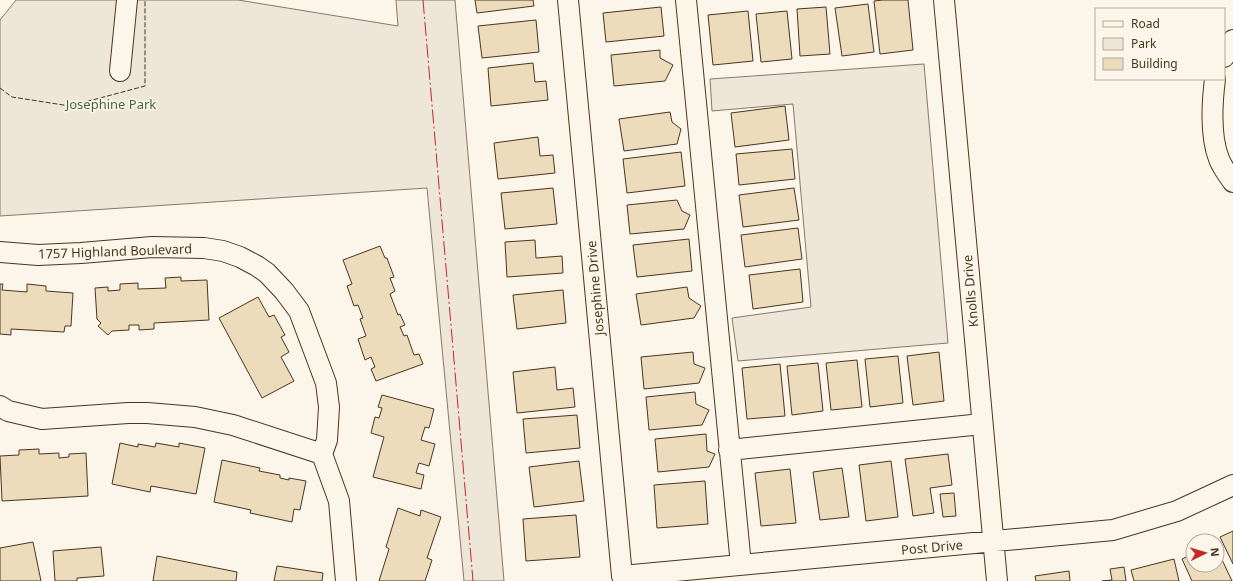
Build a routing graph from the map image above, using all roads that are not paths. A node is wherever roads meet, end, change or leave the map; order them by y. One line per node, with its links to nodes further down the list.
1 (127, 0): 7 (street)
2 (568, 0): 18 (street, Josephine Drive)
3 (686, 0): 13 (street)
4 (944, 0): 12 (street, Knolls Drive)
5 (1233, 40): 6 (street)
6 (1225, 55)
7 (120, 71)
8 (1215, 80): 9 (street)
9 (1233, 182)
10 (0, 252): 14 (street, 1757 Highland Boulevard)
11 (0, 406): 14 (street)
12 (982, 424): 13 (street); 16 (street, Knolls Drive)
13 (730, 450): 17 (street)
14 (322, 454): 19 (street)
15 (1233, 485): 16 (street, Post Drive)
16 (993, 541): 17 (street, Post Drive); 20 (street, Knolls Drive)
17 (741, 565): 18 (street, Post Drive)
18 (622, 576)
19 (346, 581)
20 (997, 581)

